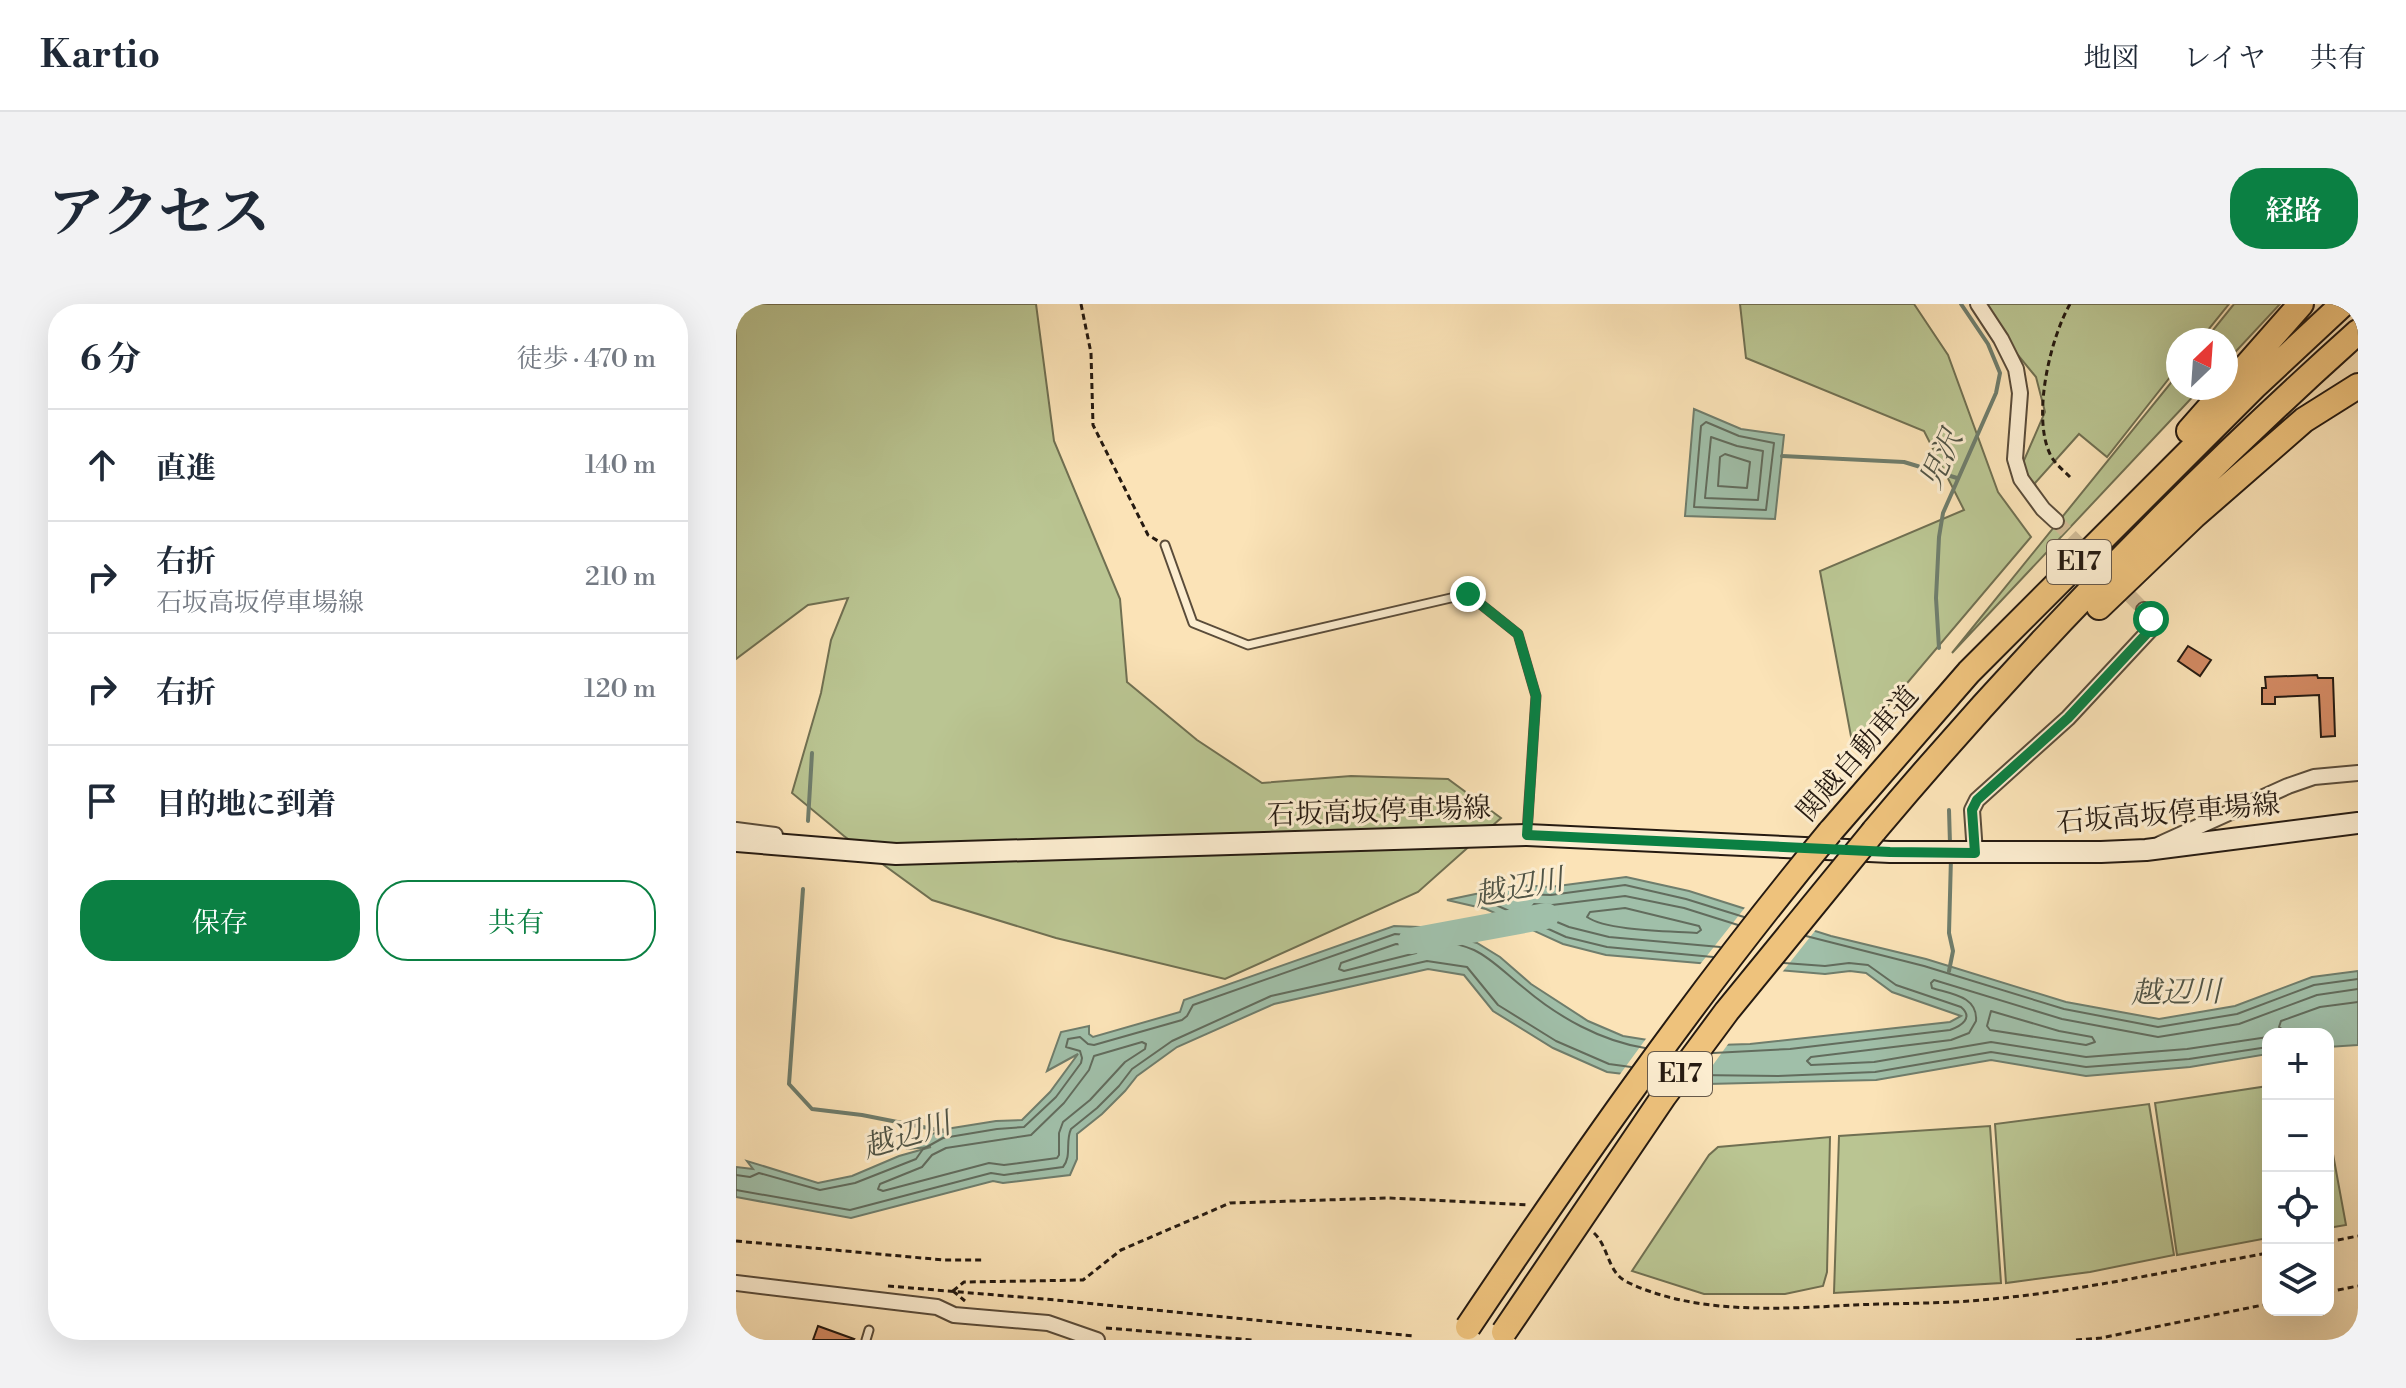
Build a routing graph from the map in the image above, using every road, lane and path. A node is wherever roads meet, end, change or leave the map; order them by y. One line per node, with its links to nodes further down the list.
1 (1081, 304): 10 (path)
2 (1978, 304): 9 (street)
3 (2070, 304): 8 (path)
4 (2301, 304): 12 (highway)
5 (2343, 304): 12 (highway, 関越自動車道 / E17)
6 (2358, 332): 14 (highway, E17)
7 (2358, 386): 14 (highway)
8 (2070, 477)
9 (2056, 521)
10 (1165, 545): 17 (lane)
11 (2144, 610): 21 (street)
12 (1969, 672): 37 (highway, 関越自動車道 / E17, bridge)
13 (2358, 773): 20 (street)
14 (1897, 804): 39 (highway, E17, bridge)
15 (2358, 823): 20 (main road, 石坂高坂停車場線)
16 (736, 830): 19 (street)
17 (1527, 835): 19 (main road, 石坂高坂停車場線); 21 (main road, 石坂高坂停車場線)
18 (736, 841): 19 (main road, 石坂高坂停車場線)
19 (830, 849)
20 (2146, 850): 21 (main road, 石坂高坂停車場線)
21 (1968, 853)
22 (1538, 1205): 31 (path)
23 (1588, 1227): 27 (path)
24 (2358, 1236): 26 (path)
25 (736, 1241): 28 (path)
26 (2334, 1241)
27 (2262, 1254)
28 (985, 1260)
29 (736, 1283): 36 (street)
30 (2358, 1286): 32 (path)
31 (953, 1291): 33 (path); 38 (path)
32 (2334, 1291)
33 (966, 1302)
34 (2262, 1305): 42 (path)
35 (869, 1330): 40 (lane)
36 (1096, 1333): 41 (path)
37 (1464, 1333)
38 (1414, 1336)
39 (1502, 1336)
40 (866, 1340)
41 (1253, 1340)
42 (2076, 1340)

